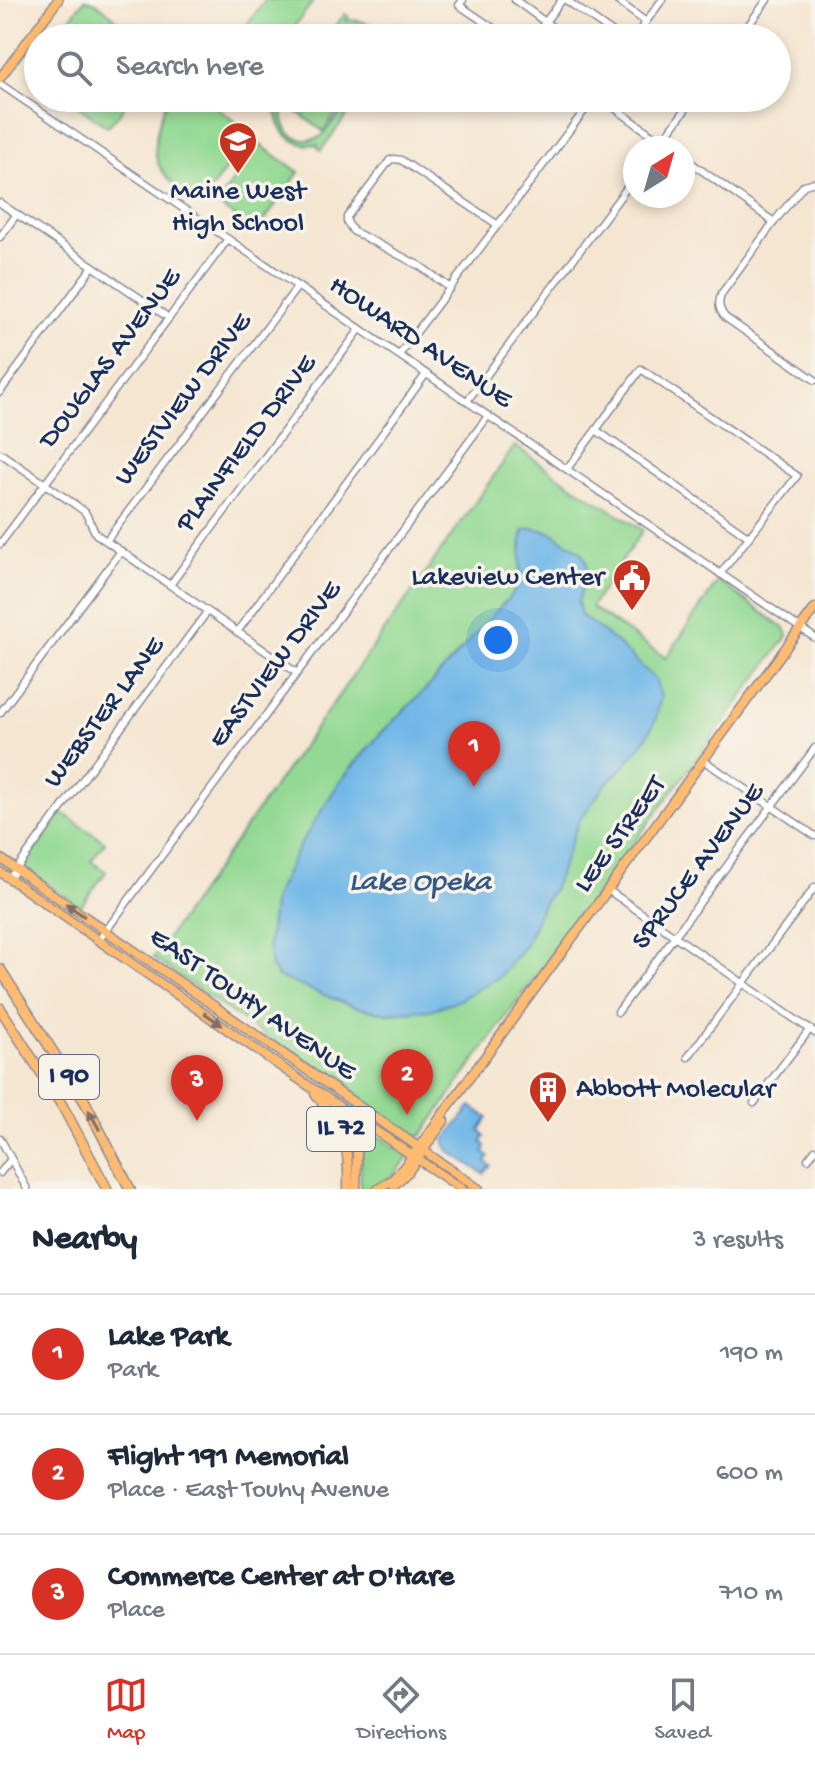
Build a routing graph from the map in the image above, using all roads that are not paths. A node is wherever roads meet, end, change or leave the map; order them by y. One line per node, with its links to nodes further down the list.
1 (58, 0): 10 (main road)
2 (463, 0): 11 (street)
3 (515, 0): 8 (street)
4 (564, 0): 8 (street); 13 (street)
5 (616, 0): 9 (street)
6 (662, 0): 9 (street)
7 (767, 0): 14 (street)
8 (545, 22): 12 (street)
9 (646, 22)
10 (41, 24)
11 (487, 24)
12 (548, 24)
13 (599, 24)
14 (749, 24)
15 (24, 47): 16 (main road)
16 (0, 81): 17 (street, HOWARD AVENUE)
17 (24, 98)
18 (45, 112): 32 (street, HOWARD AVENUE)
19 (583, 112): 30 (street)
20 (618, 112): 22 (street)
21 (684, 112): 23 (street)
22 (648, 136)
23 (666, 136)
24 (695, 166): 29 (street)
25 (815, 182): 29 (street)
26 (623, 193): 42 (street)
27 (0, 203): 28 (street)
28 (17, 214): 31 (street); 33 (street)
29 (774, 222): 40 (street)
30 (498, 225): 35 (street); 35 (street)
31 (0, 237)
32 (228, 239): 34 (street, HOWARD AVENUE); 36 (street, DOUGLAS AVENUE)
33 (93, 266): 36 (street); 41 (street)
34 (298, 286): 37 (street, HOWARD AVENUE); 49 (street, WESTVIEW DRIVE)
35 (450, 288): 38 (street)
36 (169, 318): 47 (street, DOUGLAS AVENUE)
37 (360, 329): 38 (street, HOWARD AVENUE); 53 (street, PLAINFIELD DRIVE)
38 (399, 355): 39 (street, HOWARD AVENUE)
39 (426, 374): 42 (street, HOWARD AVENUE); 57 (street)
40 (815, 380)
41 (0, 392)
42 (467, 401): 43 (street, HOWARD AVENUE)
43 (488, 416): 46 (street, HOWARD AVENUE); 59 (street, EASTVIEW DRIVE)
44 (596, 430): 46 (street); 48 (street); 48 (street)
45 (0, 453): 47 (street)
46 (567, 469): 52 (street, HOWARD AVENUE)
47 (45, 484): 49 (street); 50 (street, DOUGLAS AVENUE)
48 (749, 537): 52 (street)
49 (106, 541): 51 (street)
50 (0, 544)
51 (121, 551): 53 (street); 60 (street)
52 (720, 574): 56 (street, HOWARD AVENUE)
53 (170, 585): 55 (street)
54 (815, 608): 56 (main road, LEE STREET)
55 (207, 612): 57 (street); 66 (street, WEBSTER LANE)
56 (800, 628): 58 (street, HOWARD AVENUE); 62 (main road, LEE STREET)
57 (237, 632): 59 (street)
58 (815, 638)
59 (297, 673): 71 (street, EASTVIEW DRIVE)
60 (0, 713)
61 (815, 748): 63 (street, SPRUCE AVENUE)
62 (703, 760): 63 (street); 70 (main road, LEE STREET)
63 (772, 807): 64 (street); 72 (street, SPRUCE AVENUE)
64 (815, 836)
65 (0, 858): 66 (main road, EAST TOUHY AVENUE / IL 72)
66 (16, 869): 68 (street, WEBSTER LANE); 71 (main road, EAST TOUHY AVENUE / IL 72, one-way to 66)
67 (0, 872): 68 (main road, EAST TOUHY AVENUE)
68 (9, 879): 73 (main road, EAST TOUHY AVENUE)
69 (815, 887): 75 (street)
70 (608, 890): 72 (street); 86 (main road, LEE STREET)
71 (106, 931): 73 (street, EASTVIEW DRIVE); 81 (main road, EAST TOUHY AVENUE / IL 72)
72 (674, 936): 75 (street); 77 (street, SPRUCE AVENUE)
73 (99, 940): 80 (main road, EAST TOUHY AVENUE, one-way to 80)
74 (0, 969): 95 (highway, I 90, one-way to 74)
75 (743, 983): 78 (street); 79 (street)
76 (0, 1008): 94 (highway, I 90)
77 (618, 1012)
78 (812, 1031): 82 (street)
79 (688, 1057)
80 (303, 1082): 83 (main road, EAST TOUHY AVENUE); 92 (main road, IL 72)
81 (345, 1096): 83 (main road, IL 72); 86 (main road, EAST TOUHY AVENUE)
82 (754, 1103)
83 (359, 1119): 86 (main road, EAST TOUHY AVENUE); 92 (main road, IL 72)
84 (0, 1138): 87 (street)
85 (815, 1150): 88 (street)
86 (418, 1153): 89 (main road, EAST TOUHY AVENUE); 90 (main road, LEE STREET); 96 (main road, LEE STREET); 99 (main road, EAST TOUHY AVENUE)
87 (11, 1159): 91 (street); 93 (street)
88 (808, 1159)
89 (429, 1166): 90 (main road); 98 (main road, EAST TOUHY AVENUE)
90 (408, 1172): 97 (main road, LEE STREET)
91 (0, 1173)
92 (349, 1188)
93 (27, 1189)
94 (107, 1189)
95 (130, 1189)
96 (378, 1189)
97 (388, 1189)
98 (462, 1189)
99 (479, 1189)

